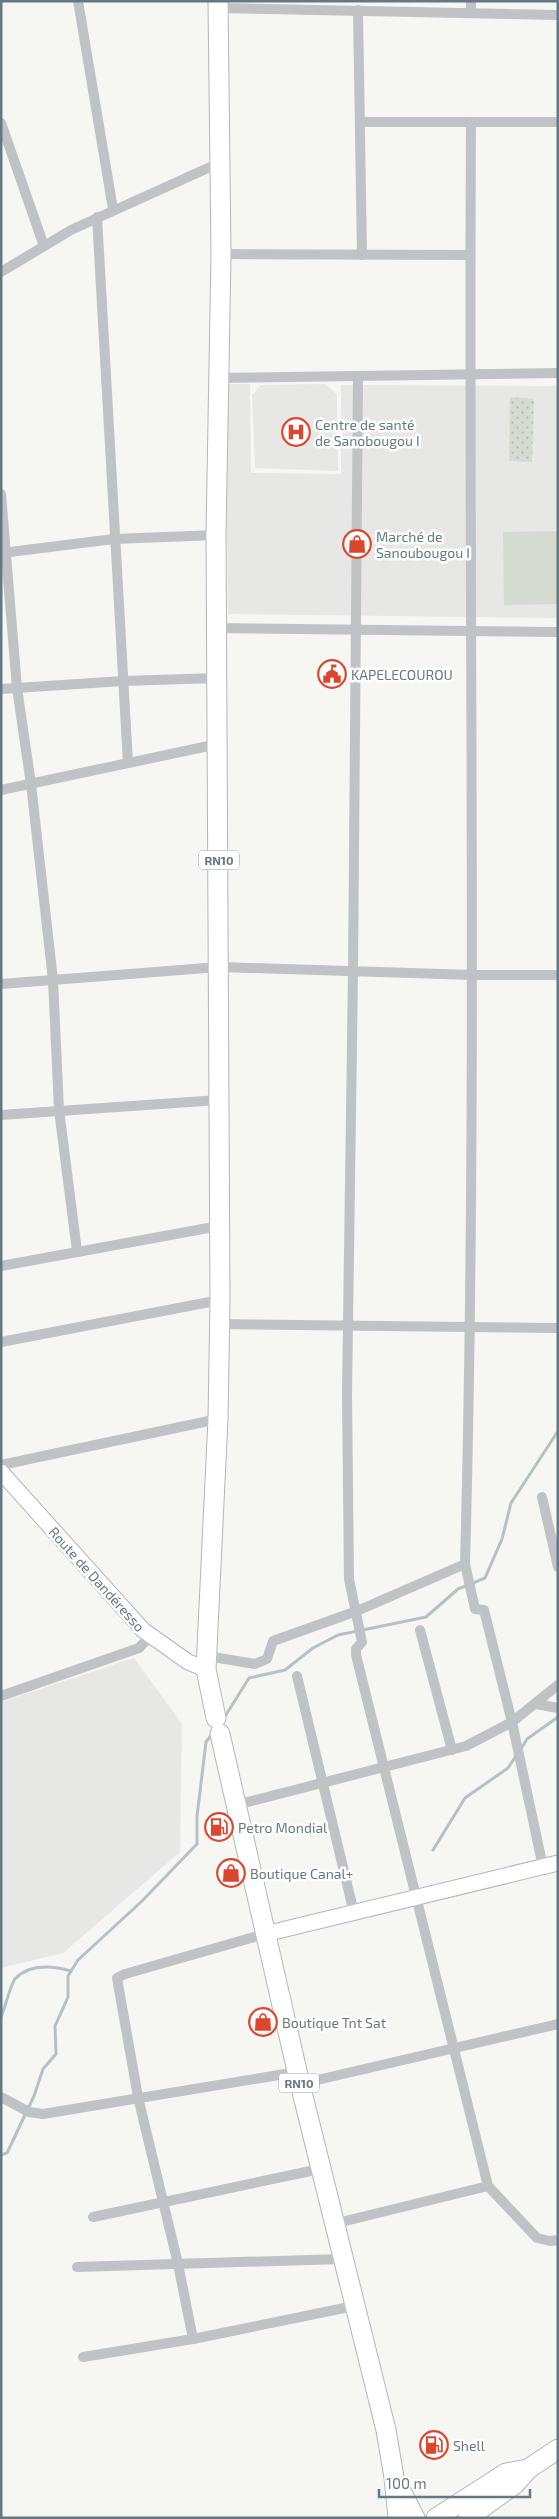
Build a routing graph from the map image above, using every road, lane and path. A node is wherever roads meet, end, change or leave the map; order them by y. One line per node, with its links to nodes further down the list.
1 (78, 1): 12 (street)
2 (471, 1): 5 (street)
3 (218, 4): 4 (street); 11 (highway, RN10)
4 (358, 10): 5 (street); 7 (street)
5 (471, 13): 6 (street)
6 (558, 15)
7 (360, 122): 8 (street); 16 (street)
8 (471, 122): 9 (street); 17 (street)
9 (558, 122)
10 (1, 123): 14 (street)
11 (219, 163): 12 (street); 15 (highway, RN10)
12 (113, 209): 13 (street)
13 (97, 217): 14 (street); 25 (street)
14 (44, 246): 18 (street)
15 (220, 254): 16 (street); 22 (highway, RN10)
16 (362, 255): 17 (street)
17 (470, 255): 20 (street)
18 (1, 272)
19 (558, 373): 20 (street)
20 (470, 374): 21 (street); 29 (street)
21 (358, 376): 22 (street); 28 (street)
22 (217, 378): 24 (highway, RN10)
23 (1, 494): 26 (street)
24 (216, 535): 25 (street); 27 (highway, RN10)
25 (114, 538): 26 (street); 32 (street)
26 (4, 552): 33 (street)
27 (217, 628): 28 (street); 31 (highway, RN10)
28 (356, 628): 29 (street); 40 (street)
29 (472, 631): 30 (street); 41 (street)
30 (558, 632)
31 (217, 678): 32 (street); 35 (highway, RN10)
32 (122, 681): 33 (street); 36 (street)
33 (17, 688): 34 (street); 37 (street)
34 (1, 689)
35 (218, 744): 36 (street); 39 (highway, RN10)
36 (128, 763): 37 (street)
37 (31, 784): 38 (street); 43 (street)
38 (1, 790)
39 (219, 967): 40 (street); 43 (street); 45 (highway, RN10)
40 (354, 971): 41 (street); 53 (street)
41 (473, 975): 42 (street); 54 (street)
42 (558, 975)
43 (53, 980): 44 (street); 46 (street)
44 (1, 984)
45 (219, 1100): 46 (street); 48 (highway, RN10)
46 (59, 1110): 47 (street); 49 (street)
47 (1, 1115)
48 (219, 1226): 49 (street); 51 (highway, RN10)
49 (77, 1252): 50 (street)
50 (1, 1266)
51 (220, 1300): 52 (highway, RN10); 56 (street)
52 (219, 1324): 53 (street); 57 (highway, RN10)
53 (348, 1326): 54 (street); 63 (street)
54 (471, 1326): 55 (street); 61 (street)
55 (558, 1328)
56 (1, 1342)
57 (218, 1419): 58 (street); 66 (highway, RN10)
58 (1, 1465)
59 (4, 1480): 65 (street, Route de Dandéresso)
60 (542, 1497): 62 (street)
61 (465, 1564): 63 (street); 72 (street)
62 (558, 1567)
63 (357, 1611): 66 (street); 74 (street)
64 (420, 1630): 73 (street)
65 (150, 1636): 66 (street, Route de Dandéresso); 69 (street)
66 (206, 1663): 76 (highway, RN10)
67 (297, 1676): 75 (street)
68 (558, 1685): 70 (street)
69 (1, 1696)
70 (536, 1704): 71 (street); 72 (street)
71 (558, 1708)
72 (512, 1722): 73 (street); 78 (street)
73 (452, 1750): 74 (street)
74 (385, 1767): 75 (street); 79 (street)
75 (322, 1783): 76 (street); 80 (street)
76 (236, 1805): 81 (highway, RN10)
77 (558, 1864): 78 (street)
78 (542, 1867): 79 (street)
79 (417, 1897): 80 (street); 83 (street)
80 (354, 1913): 81 (street)
81 (265, 1934): 84 (highway, RN10); 86 (street)
82 (558, 2024): 83 (street)
83 (454, 2047): 84 (street); 88 (street)
84 (298, 2078): 86 (street); 87 (highway, RN10)
85 (1, 2097): 86 (street)
86 (138, 2097): 89 (street)
87 (320, 2169): 89 (street); 91 (highway, RN10)
88 (488, 2186): 91 (street); 92 (street)
89 (163, 2201): 90 (street); 94 (street)
90 (93, 2217)
91 (333, 2224): 93 (highway, RN10)
92 (558, 2240)
93 (341, 2259): 94 (street); 96 (highway, RN10)
94 (178, 2264): 95 (street); 97 (street)
95 (77, 2267)
96 (354, 2306): 97 (street); 101 (highway, RN10)
97 (193, 2339): 98 (street)
98 (83, 2357)
99 (558, 2449): 100 (highway)
100 (528, 2469): 104 (highway); 105 (highway)
101 (394, 2477): 102 (highway, RN10); 103 (highway, RN10)
102 (398, 2518)
103 (415, 2518)
104 (436, 2518)
105 (468, 2518)

